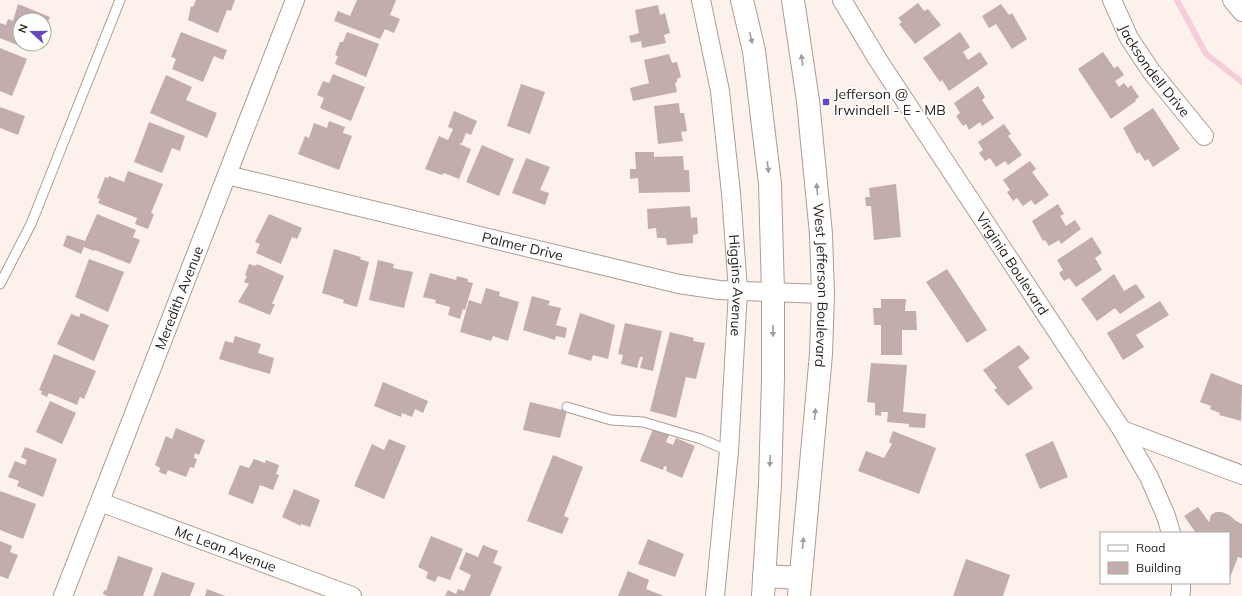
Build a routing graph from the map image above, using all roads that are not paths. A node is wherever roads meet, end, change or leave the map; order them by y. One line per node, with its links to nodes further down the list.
1 (120, 0): 12 (lane)
2 (295, 0): 11 (street, Meredith Avenue)
3 (701, 0): 13 (street, Higgins Avenue)
4 (742, 0): 14 (main road, one-way to 14)
5 (793, 0): 15 (main road, West Jefferson Boulevard, one-way to 5)
6 (842, 0): 17 (street, Virginia Boulevard)
7 (1112, 0): 10 (street, Jacksondell Drive)
8 (1232, 0): 9 (street)
9 (1242, 12)
10 (1204, 136)
11 (227, 175): 13 (street, Palmer Drive); 20 (street, Meredith Avenue)
12 (0, 284)
13 (738, 291): 14 (street, Palmer Drive); 18 (street, Higgins Avenue)
14 (773, 292): 15 (street, Palmer Drive); 23 (main road, one-way to 23)
15 (823, 294): 24 (main road, West Jefferson Boulevard, one-way to 15)
16 (567, 407): 18 (lane)
17 (1122, 430): 19 (street); 21 (street, Virginia Boulevard)
18 (729, 451): 27 (street, Higgins Avenue)
19 (1242, 475)
20 (100, 502): 25 (street, Meredith Avenue); 26 (street, Mc Lean Avenue)
21 (1171, 532)
22 (1180, 584): 28 (street)
23 (763, 586): 24 (main road)
24 (799, 587)
25 (63, 596)
26 (352, 596)
27 (715, 596)
28 (1180, 596)

